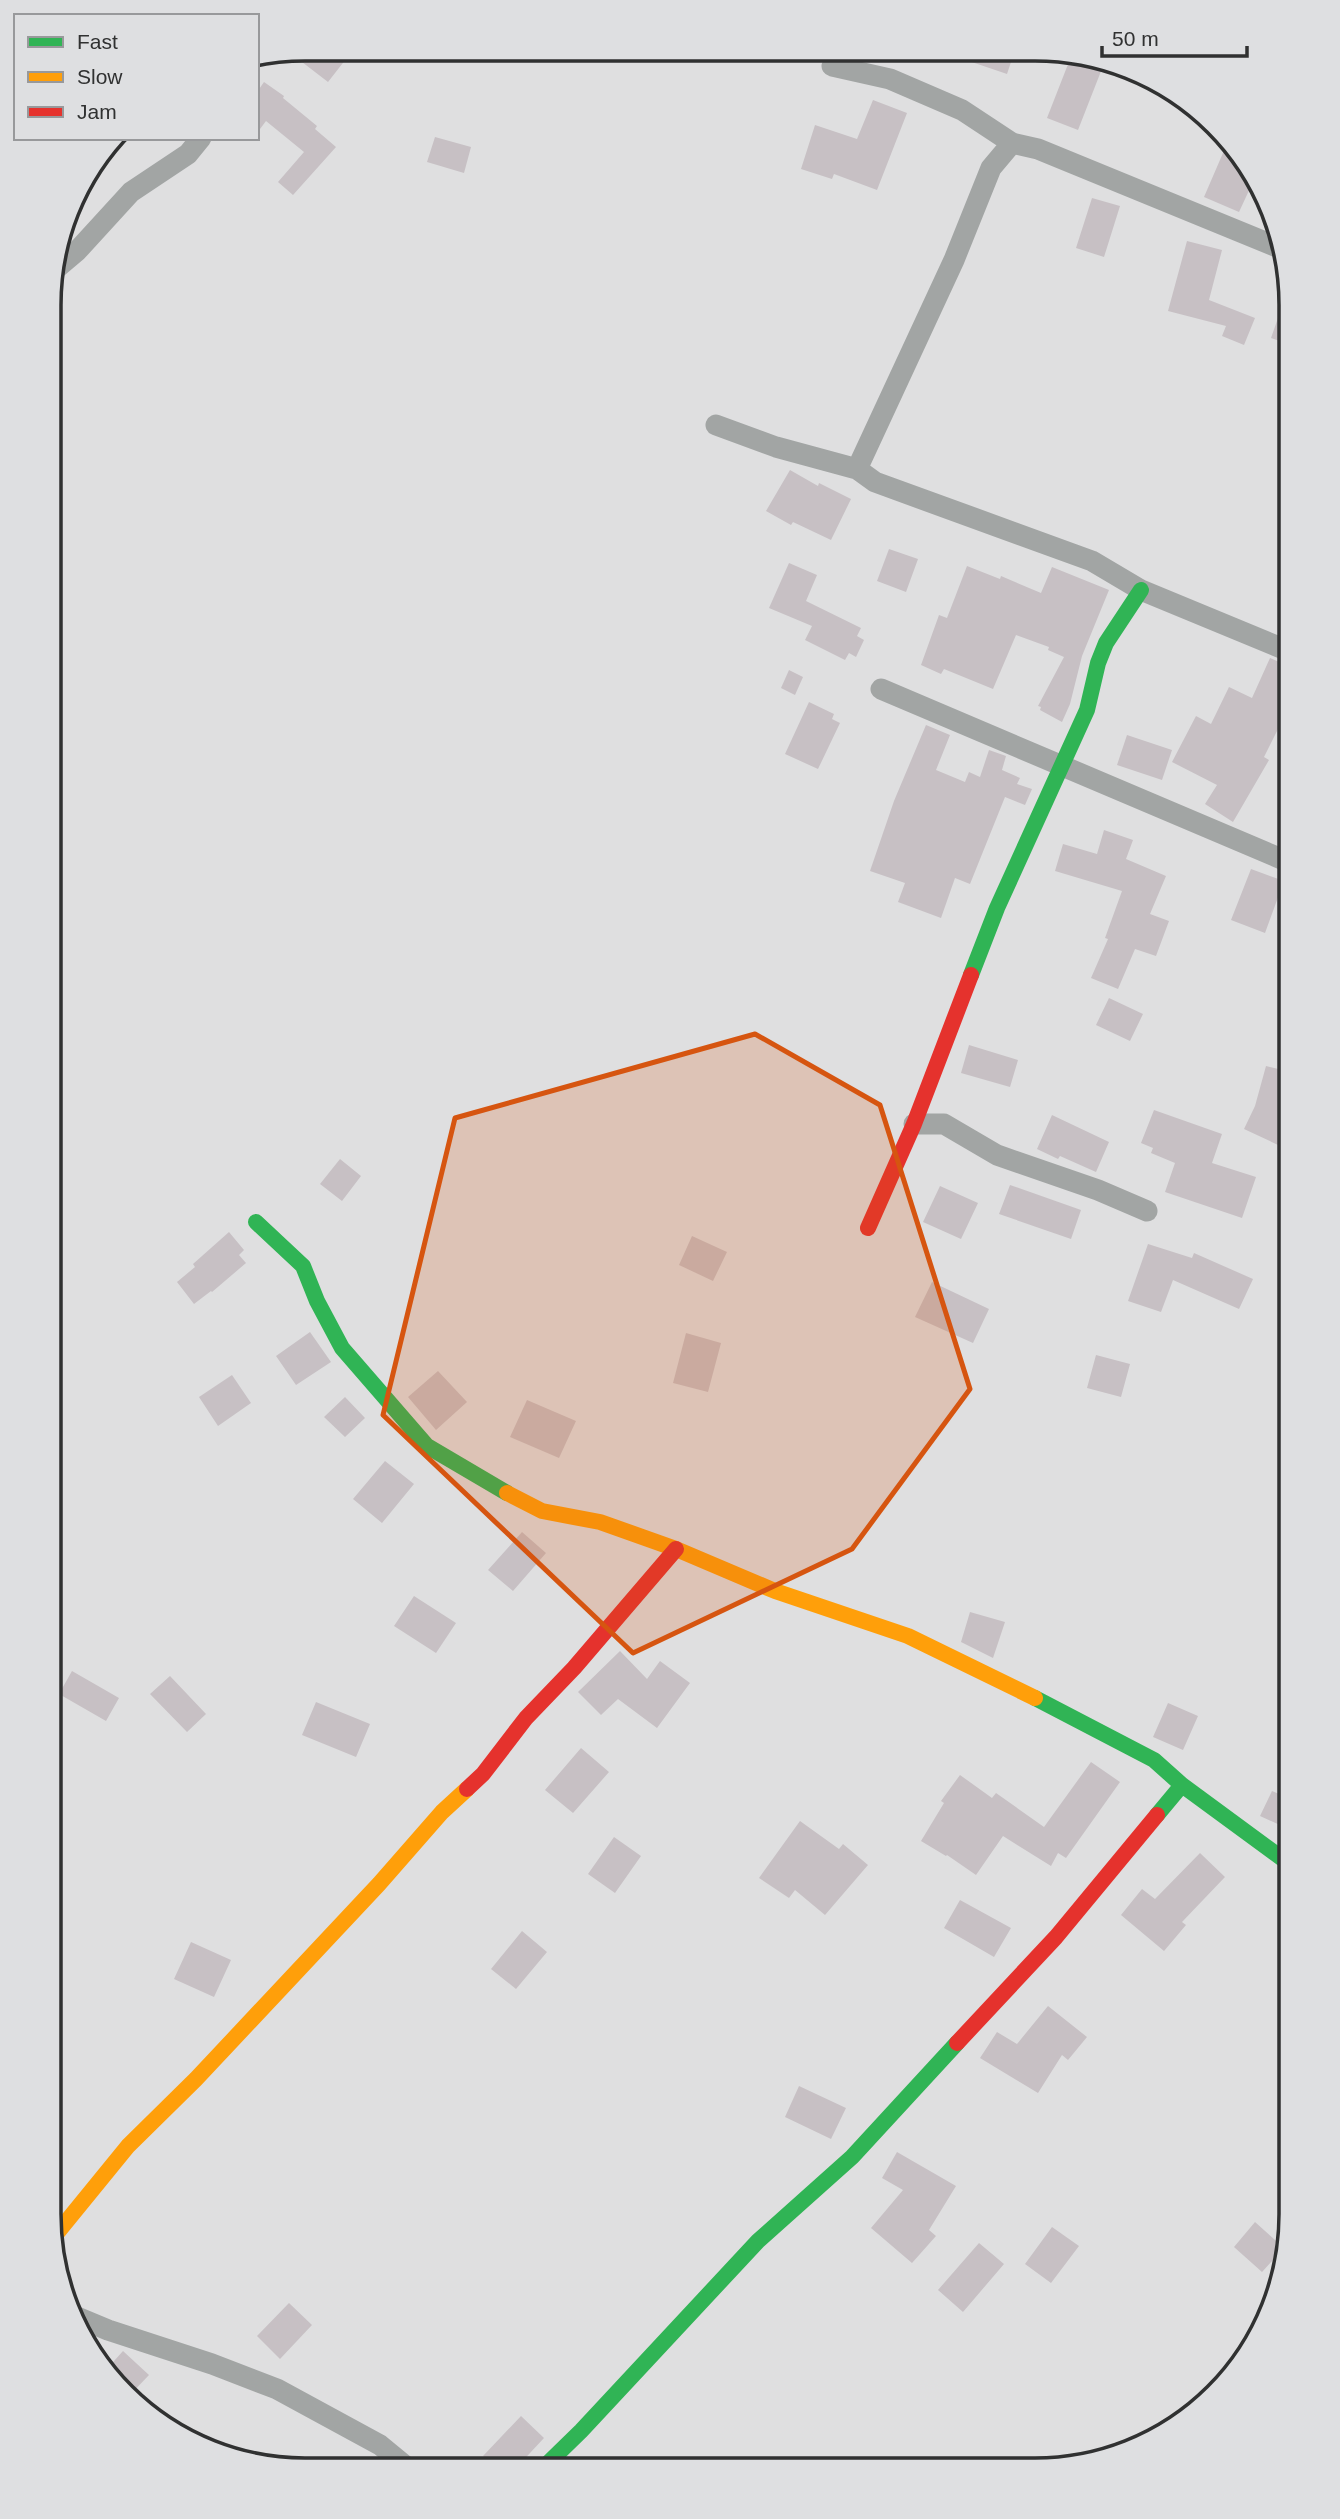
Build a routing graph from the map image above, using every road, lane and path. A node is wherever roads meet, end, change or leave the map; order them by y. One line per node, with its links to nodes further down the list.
1 (832, 66): 3 (street)
2 (199, 140): 5 (street)
3 (1012, 143): 4 (street); 7 (street)
4 (1271, 244)
5 (66, 260)
6 (716, 425): 7 (street)
7 (857, 469): 8 (street)
8 (1141, 590): 9 (street); 11 (street)
9 (1279, 647)
10 (881, 689): 11 (street)
11 (1063, 766): 12 (street); 13 (street)
12 (1279, 858)
13 (914, 1124): 14 (street); 16 (street)
14 (1147, 1211)
15 (256, 1222): 17 (street)
16 (868, 1228)
17 (676, 1549): 18 (street); 20 (street)
18 (1182, 1785): 19 (street); 23 (street)
19 (1278, 1857)
20 (62, 2227)
21 (85, 2321): 22 (street)
22 (396, 2458)
23 (553, 2458)

